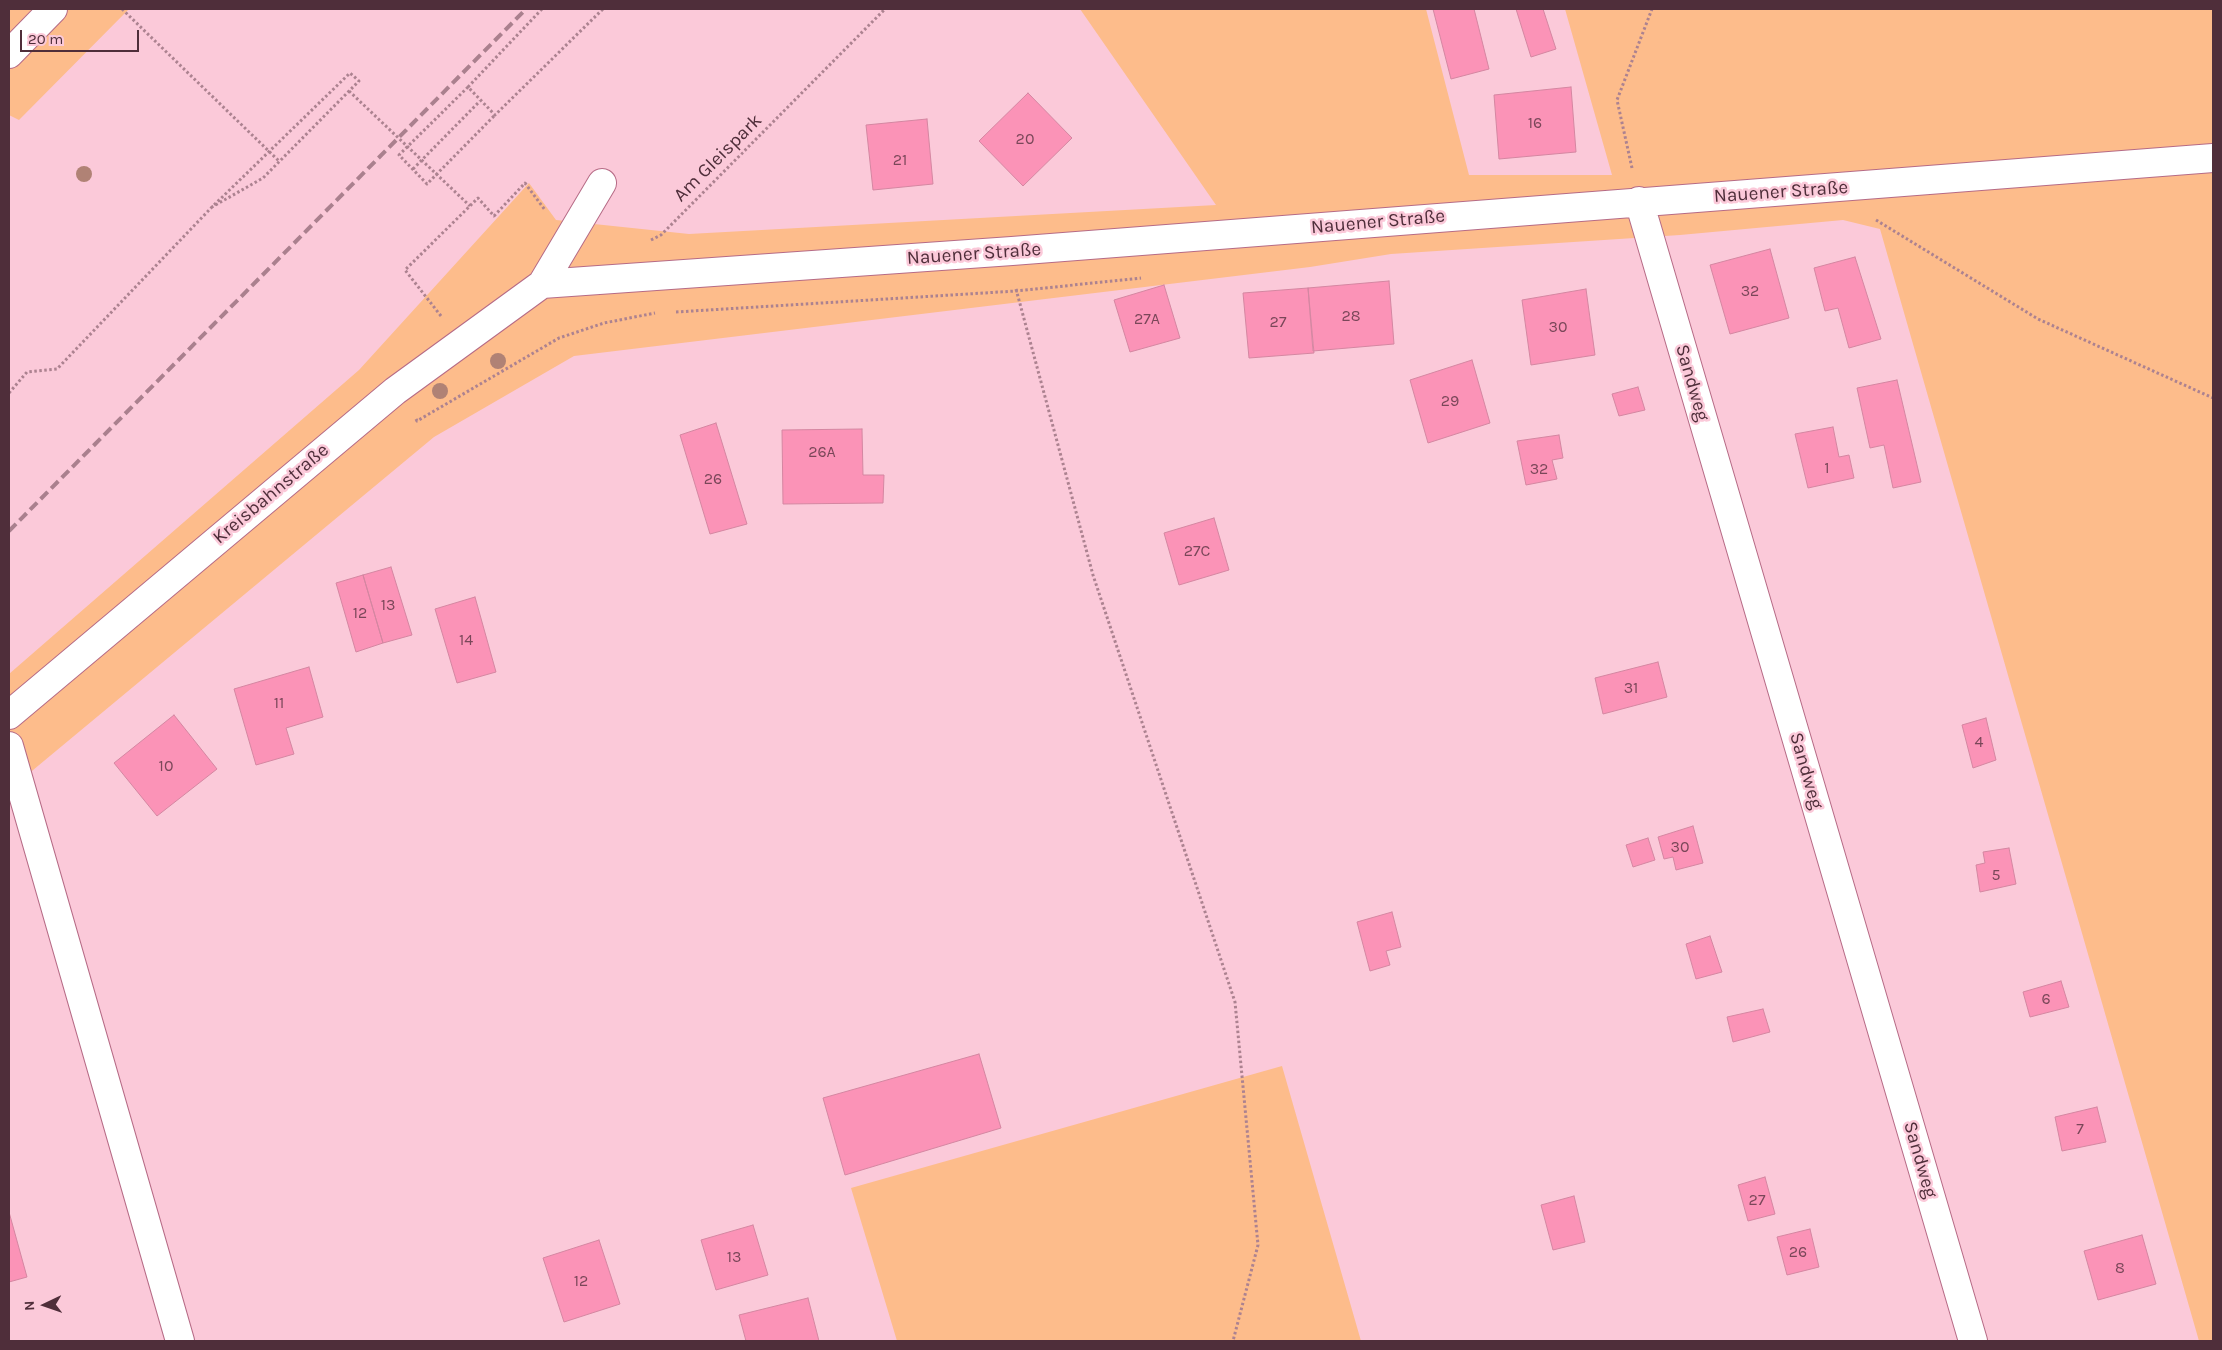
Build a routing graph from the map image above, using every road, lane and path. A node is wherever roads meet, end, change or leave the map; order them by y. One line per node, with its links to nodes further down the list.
1 (53, 9): 7 (street)
2 (122, 9): 12 (path)
3 (542, 9): 8 (path)
4 (604, 9): 11 (path)
5 (885, 9): 23 (path, Am Gleispark)
6 (1652, 9): 18 (path)
7 (9, 54)
8 (468, 87): 10 (path); 16 (path)
9 (348, 91): 12 (path); 14 (path, bridge); 15 (path)
10 (480, 101): 11 (path); 14 (path)
11 (495, 115): 16 (path)
12 (269, 152): 15 (path); 20 (path)
13 (2213, 158): 18 (street, Nauener Straße)
14 (421, 160): 16 (path); 19 (path, bridge)
15 (279, 161): 20 (path)
16 (413, 169)
17 (602, 183): 26 (street)
18 (1639, 201): 24 (street, Nauener Straße); 38 (street, Sandweg)
19 (470, 206): 21 (path); 30 (path)
20 (212, 207): 31 (path)
21 (547, 213)
22 (1868, 215): 32 (path)
23 (643, 243)
24 (1012, 251): 26 (street, Nauener Straße); 27 (path)
25 (1144, 278): 27 (path)
26 (542, 284): 34 (street, Kreisbahnstraße)
27 (1016, 291): 28 (path); 37 (path)
28 (673, 312)
29 (656, 313): 33 (path)
30 (444, 320)
31 (9, 392)
32 (2213, 398)
33 (413, 416)
34 (9, 715)
35 (9, 746): 36 (street)
36 (180, 1341)
37 (1232, 1341)
38 (1973, 1341)

